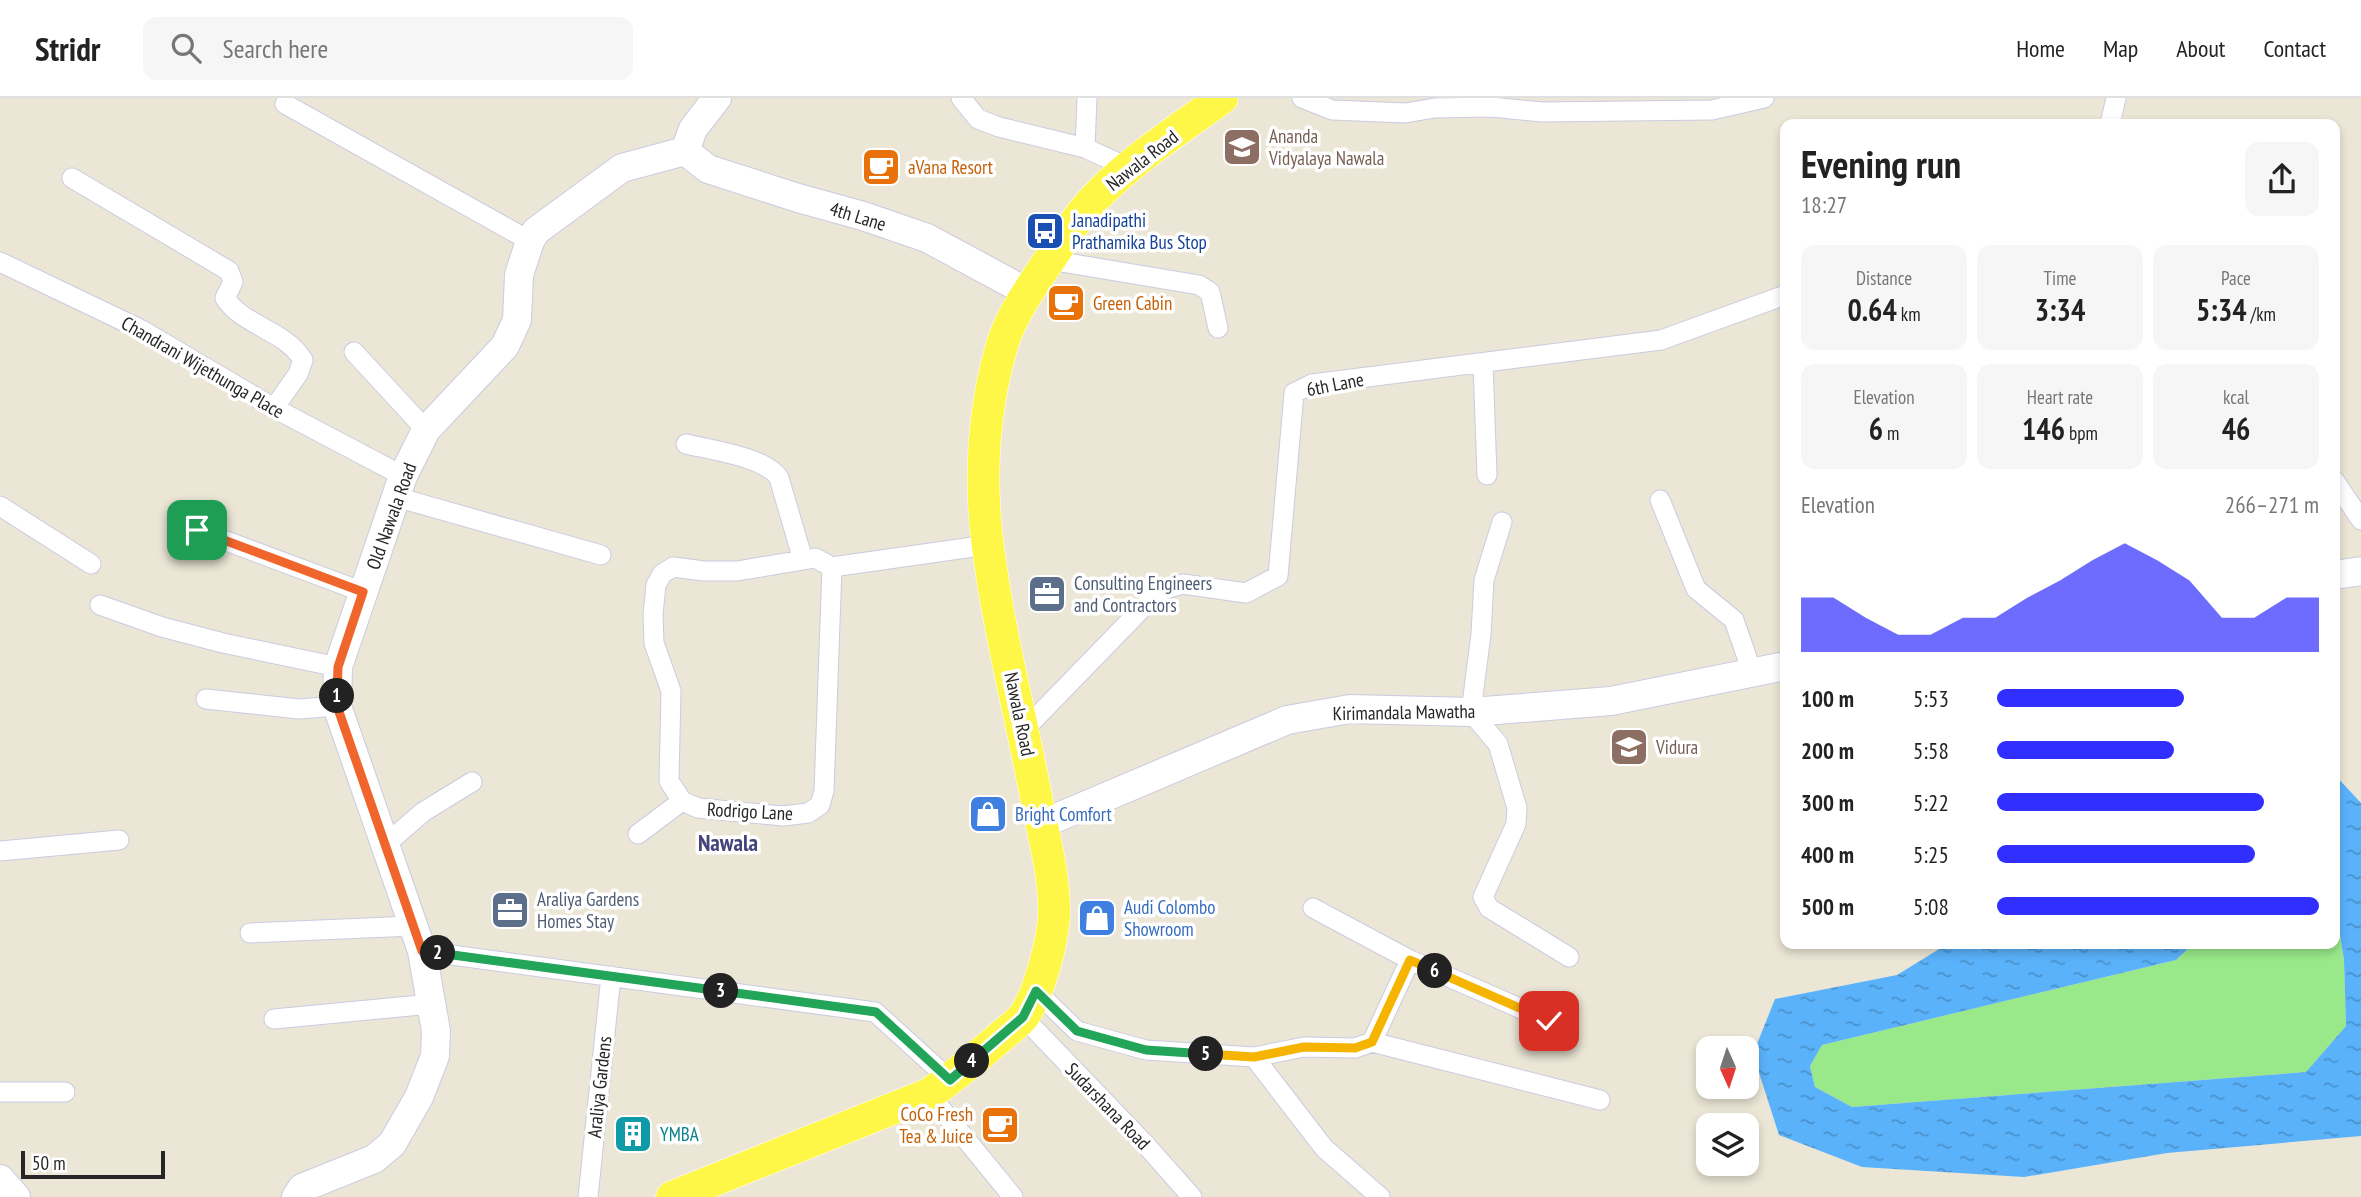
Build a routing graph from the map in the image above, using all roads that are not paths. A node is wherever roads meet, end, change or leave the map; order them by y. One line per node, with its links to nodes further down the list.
1 (717, 98): 12 (street)
2 (961, 98): 11 (street)
3 (1087, 98): 11 (street)
4 (1222, 98): 13 (main road, Nawala Road)
5 (1301, 98): 9 (street)
6 (1764, 98): 9 (street)
7 (2116, 98): 10 (street)
8 (285, 104): 15 (street)
9 (1405, 105)
10 (2111, 119)
11 (1085, 148): 13 (street)
12 (685, 151): 15 (street, Old Nawala Road); 18 (street, 4th Lane)
13 (1129, 168): 16 (main road, Nawala Road)
14 (72, 178): 23 (street)
15 (530, 242): 24 (street, Old Nawala Road)
16 (1049, 260): 18 (main road, Nawala Road); 20 (street)
17 (0, 262): 23 (street, Chandrani Wijethunga Place)
18 (1027, 292): 34 (main road, Nawala Road)
19 (1780, 297): 22 (street, 6th Lane)
20 (1218, 328)
21 (354, 352): 24 (street)
22 (1483, 363): 26 (street); 49 (street, 6th Lane)
23 (274, 408): 27 (street, Chandrani Wijethunga Place)
24 (426, 430): 27 (street, Old Nawala Road)
25 (686, 444): 36 (street)
26 (1487, 475)
27 (399, 487): 35 (street, Chandrani Wijethunga Place); 41 (street, Old Nawala Road)
28 (2340, 489): 31 (street)
29 (1660, 500): 45 (street)
30 (0, 506): 37 (street)
31 (2361, 520)
32 (1502, 522): 48 (street)
33 (197, 530): 41 (street)
34 (987, 545): 38 (street, Rodrigo Lane); 49 (main road, Nawala Road)
35 (601, 555)
36 (803, 560): 38 (street, Rodrigo Lane); 51 (street, Rodrigo Lane)
37 (91, 564)
38 (832, 567): 51 (street, Rodrigo Lane)
39 (2361, 571): 40 (street)
40 (2340, 574)
41 (363, 592): 43 (street, Old Nawala Road)
42 (100, 605): 43 (street)
43 (338, 667): 47 (street, Old Nawala Road)
44 (1780, 667): 45 (street, Kirimandala Mawatha)
45 (1752, 672): 48 (street, Kirimandala Mawatha)
46 (206, 699): 47 (street)
47 (337, 706): 55 (street, Old Nawala Road)
48 (1472, 712): 52 (street, Kirimandala Mawatha); 60 (street)
49 (1024, 730): 52 (main road, Nawala Road)
50 (472, 782): 55 (street)
51 (682, 801): 53 (street)
52 (1042, 824): 64 (main road, Nawala Road)
53 (638, 834)
54 (119, 840): 56 (street)
55 (385, 845): 59 (street, Old Nawala Road)
56 (0, 851)
57 (1312, 908): 61 (street)
58 (250, 933): 59 (street)
59 (417, 938): 62 (street); 63 (street, Old Nawala Road)
60 (1569, 957)
61 (1410, 960): 66 (street); 67 (street)
62 (611, 976): 69 (street); 76 (street, Araliya Gardens)
63 (431, 1004): 65 (street); 75 (street, Old Nawala Road)
64 (1030, 1004): 68 (street); 69 (main road); 79 (street, Sudarshana Road)
65 (274, 1018)
66 (1549, 1021)
67 (1372, 1042): 68 (street); 72 (street)
68 (1254, 1057): 80 (street)
69 (939, 1087): 77 (main road); 78 (street)
70 (0, 1092): 71 (street)
71 (65, 1092)
72 (1600, 1100)
73 (0, 1179): 74 (street)
74 (16, 1197)
75 (296, 1197)
76 (588, 1197)
77 (672, 1197)
78 (1013, 1197)
79 (1192, 1197)
80 (1380, 1197)

